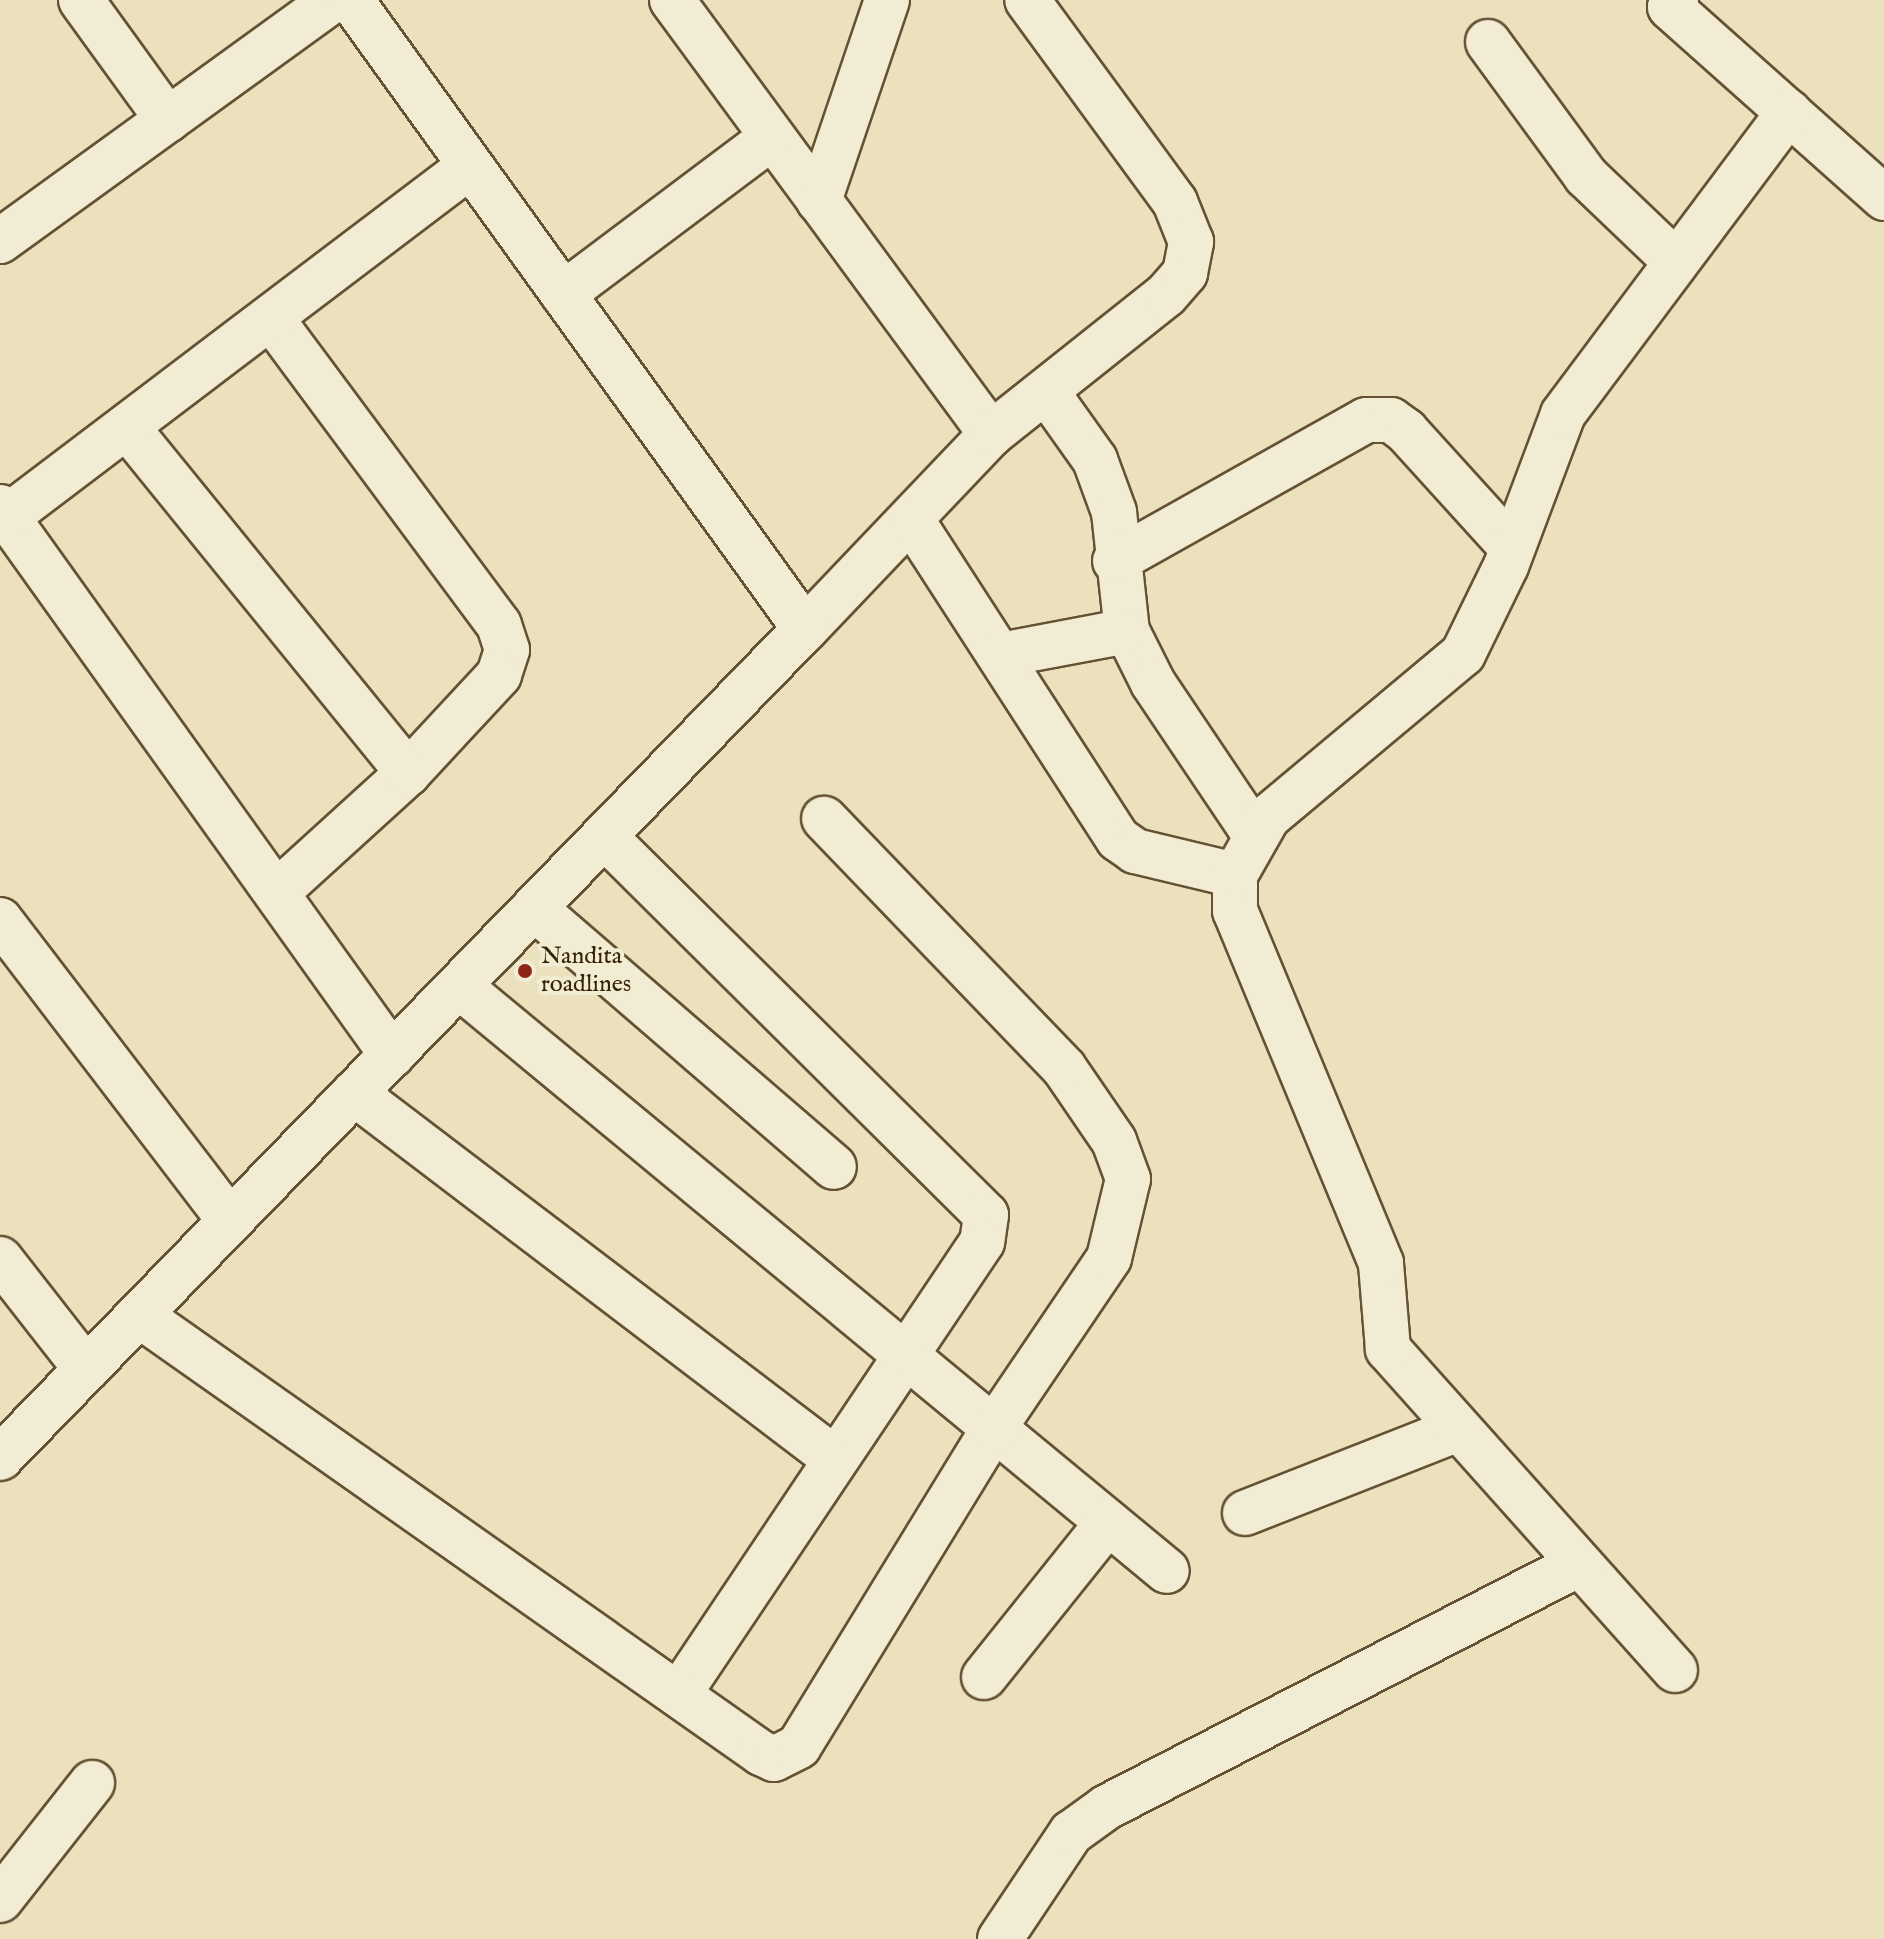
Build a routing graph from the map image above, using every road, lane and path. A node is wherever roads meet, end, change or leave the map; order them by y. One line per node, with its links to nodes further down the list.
1 (81, 0): 10 (street)
2 (333, 0): 10 (street)
3 (351, 0): 12 (street)
4 (672, 0): 11 (street)
5 (887, 0): 14 (street)
6 (1027, 0): 19 (street)
7 (1670, 2): 9 (street)
8 (1488, 42): 16 (street)
9 (1789, 112): 13 (street); 16 (street)
10 (168, 120): 15 (street)
11 (772, 137): 14 (street); 17 (street)
12 (470, 166): 17 (street); 18 (street)
13 (1884, 198)
14 (819, 201): 21 (street)
15 (0, 241)
16 (1676, 262): 24 (street)
17 (563, 294): 26 (street)
18 (271, 318): 20 (street); 29 (street)
19 (1046, 391): 21 (street); 25 (street)
20 (127, 427): 22 (street); 29 (street)
21 (991, 434): 23 (street)
22 (4, 512): 34 (street)
23 (911, 519): 26 (street); 28 (street)
24 (1512, 548): 25 (street); 31 (street)
25 (1115, 561): 27 (street)
26 (805, 629): 32 (street)
27 (1127, 631): 28 (street); 31 (street)
28 (1000, 655): 33 (street)
29 (408, 773): 34 (street)
30 (824, 819): 46 (street)
31 (1255, 835): 33 (street)
32 (604, 836): 35 (street); 44 (street)
33 (1235, 875): 47 (street)
34 (276, 893): 38 (street)
35 (534, 908): 37 (street); 40 (street)
36 (0, 920): 41 (street)
37 (459, 986): 38 (street); 44 (street)
38 (392, 1055): 39 (street)
39 (354, 1093): 41 (street); 49 (street)
40 (834, 1167)
41 (230, 1221): 43 (street)
42 (0, 1259): 45 (street)
43 (139, 1315): 45 (street); 56 (street)
44 (905, 1354): 46 (street); 49 (street)
45 (86, 1369): 48 (street)
46 (994, 1428): 51 (street); 56 (street)
47 (1456, 1430): 50 (street); 52 (street)
48 (0, 1458)
49 (835, 1459): 56 (street)
50 (1245, 1513)
51 (1108, 1522): 53 (street); 55 (street)
52 (1579, 1564): 54 (street); 59 (street)
53 (1167, 1571)
54 (1675, 1670)
55 (984, 1677)
56 (679, 1694)
57 (92, 1783): 58 (street)
58 (0, 1900)
59 (1000, 1939)

